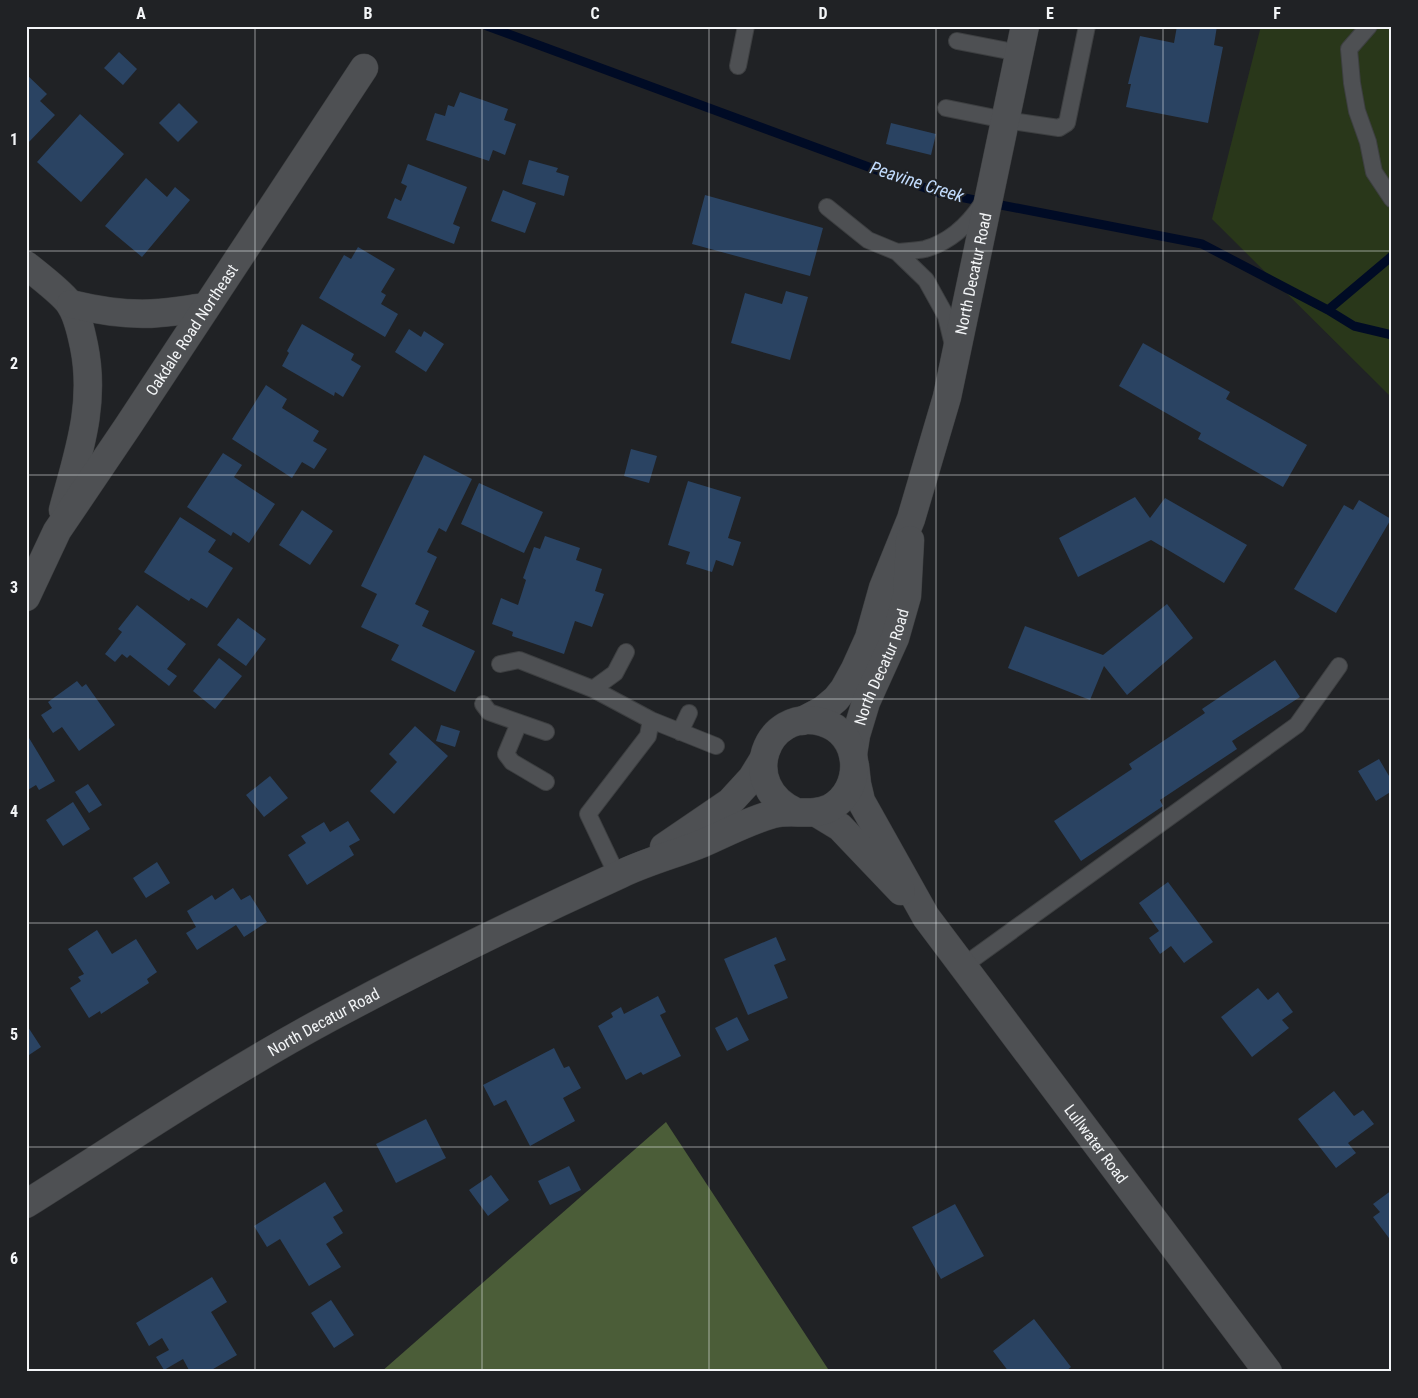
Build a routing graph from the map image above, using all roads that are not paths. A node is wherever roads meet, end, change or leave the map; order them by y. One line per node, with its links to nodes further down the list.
1 (746, 26): 7 (lane)
2 (1025, 26): 6 (main road, North Decatur Road)
3 (1087, 26): 10 (lane)
4 (1369, 26): 11 (lane)
5 (957, 41): 6 (lane)
6 (1019, 54): 10 (main road, North Decatur Road)
7 (738, 66)
8 (364, 68): 17 (main road, Oakdale Road Northeast)
9 (946, 108): 10 (lane)
10 (1005, 120): 13 (main road, North Decatur Road)
11 (1392, 199)
12 (827, 207): 14 (lane)
13 (977, 222): 14 (lane); 18 (main road, North Decatur Road)
14 (897, 252): 18 (lane)
15 (26, 264): 16 (main road)
16 (71, 304): 17 (main road); 20 (main road)
17 (206, 307): 20 (main road, Oakdale Road Northeast)
18 (956, 355): 19 (main road, North Decatur Road)
19 (912, 519): 29 (main road, North Decatur Road); 35 (main road, North Decatur Road)
20 (57, 531): 21 (main road, Oakdale Road Northeast)
21 (26, 597)
22 (626, 652): 25 (lane)
23 (500, 664): 25 (lane)
24 (1338, 666): 40 (lane)
25 (593, 688): 28 (lane)
26 (483, 704): 30 (lane)
27 (689, 713): 32 (lane)
28 (651, 720): 32 (lane); 38 (lane)
29 (802, 721): 34 (main road, North Decatur Road); 35 (main road, North Decatur Road)
30 (519, 723): 31 (lane); 36 (lane)
31 (546, 732)
32 (680, 732): 33 (lane)
33 (716, 746)
34 (763, 760): 37 (main road); 38 (main road, North Decatur Road)
35 (854, 760): 37 (main road, North Decatur Road); 39 (main road, Lullwater Road)
36 (546, 782)
37 (806, 812): 38 (main road, North Decatur Road); 39 (main road, Lullwater Road)
38 (627, 871): 41 (main road, North Decatur Road)
39 (926, 917): 40 (main road, Lullwater Road)
40 (963, 966): 42 (main road, Lullwater Road)
41 (26, 1204)
42 (1268, 1372)

